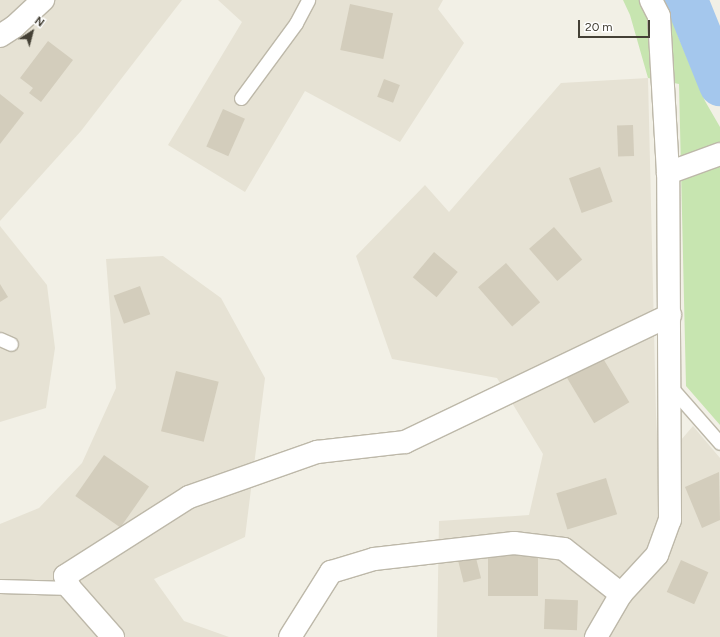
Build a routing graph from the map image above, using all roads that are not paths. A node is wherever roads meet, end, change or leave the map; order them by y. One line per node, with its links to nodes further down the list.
1 (43, 0): 4 (street)
2 (308, 0): 5 (lane)
3 (651, 0): 7 (street)
4 (0, 36)
5 (241, 98)
6 (720, 154): 7 (street)
7 (668, 173): 8 (street)
8 (670, 315): 9 (street); 12 (street)
9 (670, 385): 10 (lane); 13 (street)
10 (720, 443)
11 (0, 586): 12 (lane)
12 (70, 588): 14 (street)
13 (621, 594): 15 (street); 16 (street)
14 (113, 637)
15 (290, 637)
16 (596, 637)

